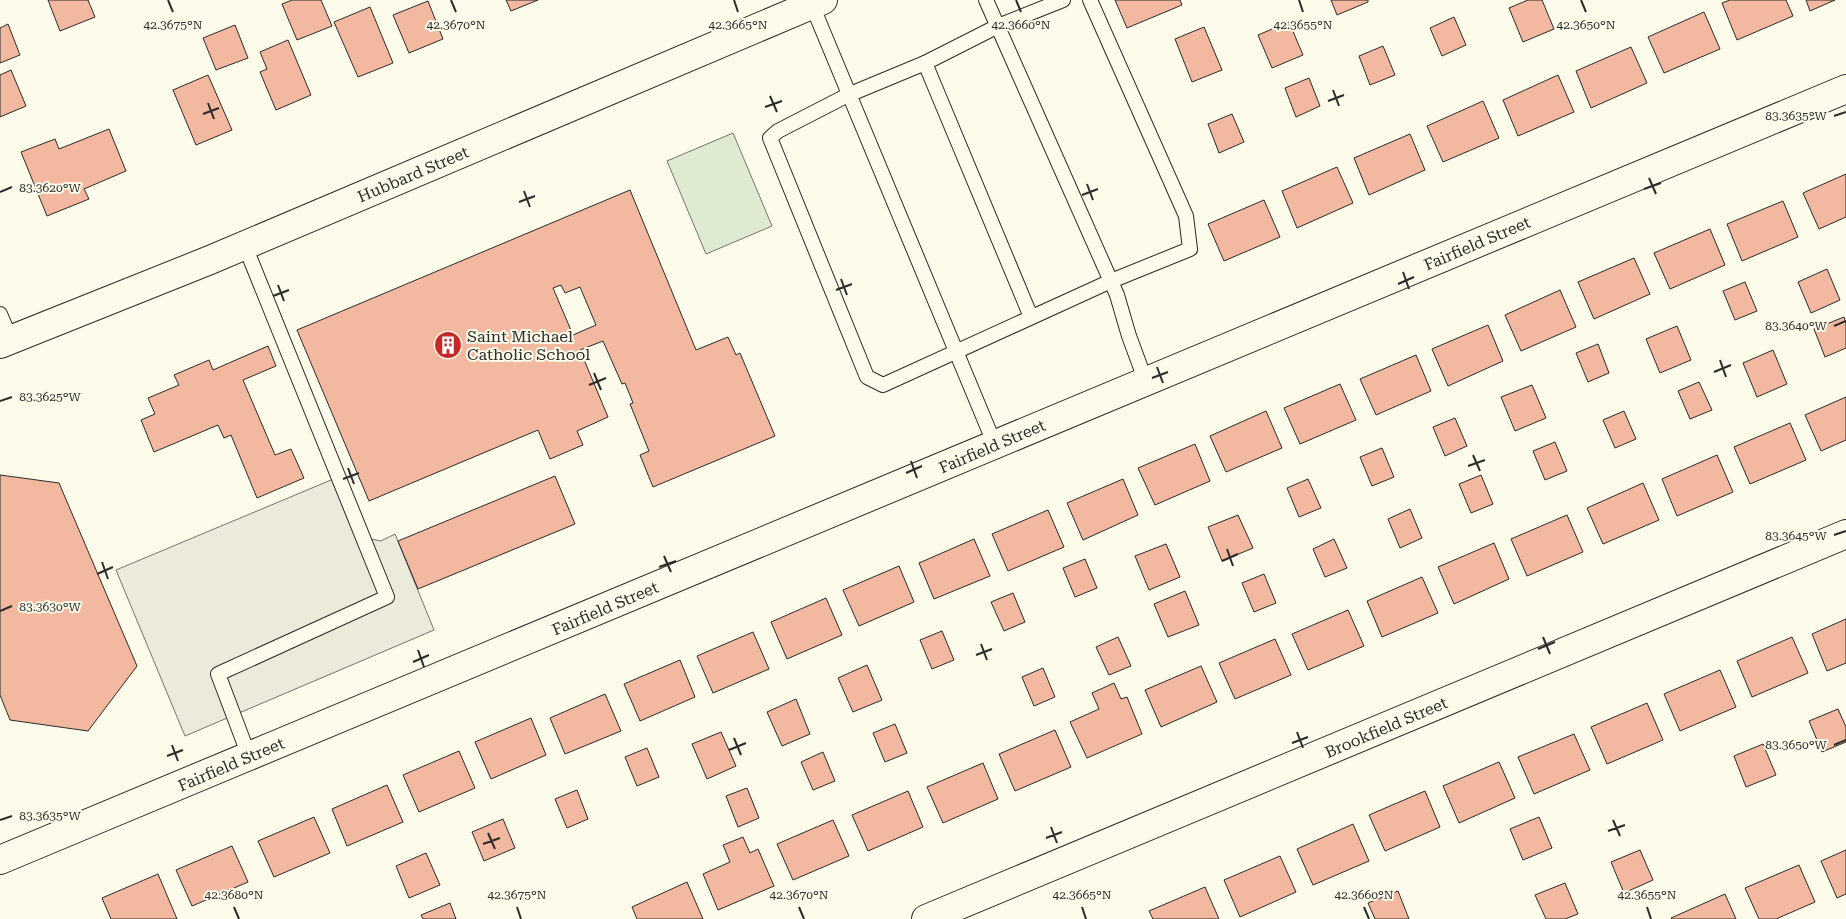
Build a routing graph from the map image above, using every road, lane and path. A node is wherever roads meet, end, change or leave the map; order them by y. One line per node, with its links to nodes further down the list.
1 (986, 0): 5 (lane)
2 (1063, 0): 5 (lane)
3 (1090, 0): 10 (lane)
4 (818, 2): 8 (lane); 9 (street, Hubbard Street)
5 (998, 26): 6 (lane); 10 (lane)
6 (925, 63): 8 (lane); 12 (lane)
7 (1846, 89): 15 (street, Fairfield Street)
8 (848, 95): 14 (lane); 14 (lane)
9 (245, 246): 13 (street, Hubbard Street); 18 (lane)
10 (1111, 281): 12 (lane); 15 (lane)
11 (0, 314): 13 (lane)
12 (1031, 317): 14 (lane)
13 (5, 342)
14 (956, 351): 16 (lane)
15 (1146, 382): 16 (street, Fairfield Street)
16 (995, 445): 18 (street, Fairfield Street)
17 (1846, 534): 20 (street, Brookfield Street)
18 (249, 756): 19 (street, Fairfield Street)
19 (0, 860)
20 (926, 919)

